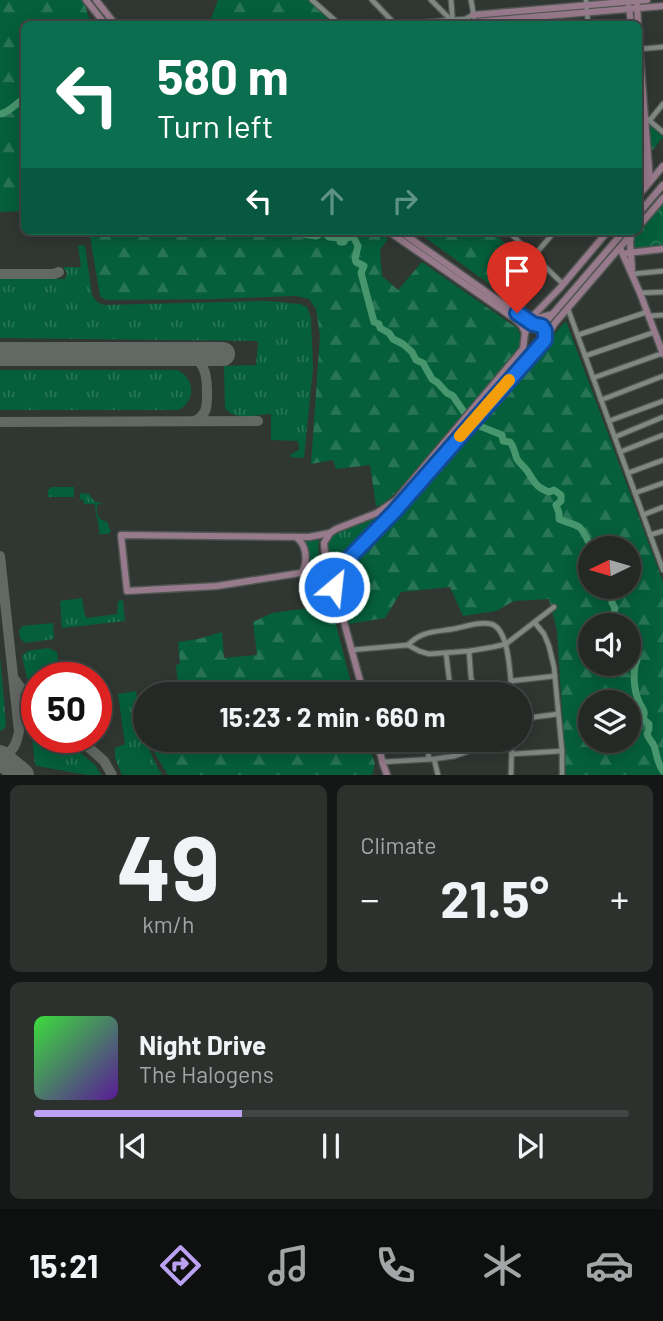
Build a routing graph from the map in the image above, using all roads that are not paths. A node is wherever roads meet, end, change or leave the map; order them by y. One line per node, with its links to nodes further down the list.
1 (86, 0): 13 (street)
2 (96, 0): 14 (street)
3 (312, 0): 15 (street)
4 (372, 0): 16 (street)
5 (431, 0): 17 (street)
6 (451, 0): 17 (street)
7 (471, 0): 18 (street)
8 (647, 0): 9 (street)
9 (633, 5): 10 (street); 11 (street)
10 (587, 6): 12 (street)
11 (663, 6)
12 (515, 18): 18 (street)
13 (103, 21)
14 (113, 21)
15 (336, 21)
16 (392, 21)
17 (452, 21): 18 (street)
18 (474, 21)
19 (663, 47): 20 (street)
20 (642, 49)
21 (663, 104): 22 (street)
22 (643, 118): 23 (street); 25 (street)
23 (663, 132)
24 (663, 166): 26 (street)
25 (644, 170): 26 (street)
26 (647, 184): 28 (street)
27 (663, 185): 30 (street)
28 (642, 191)
29 (663, 198): 31 (street)
30 (642, 210)
31 (642, 222)
32 (394, 235): 55 (street)
33 (406, 235): 54 (street)
34 (512, 235): 43 (street)
35 (552, 235): 43 (street)
36 (605, 235): 47 (street)
37 (621, 235): 51 (street)
38 (632, 235): 41 (street)
39 (632, 235): 41 (street)
40 (663, 249): 42 (street)
41 (625, 251): 42 (street); 44 (street); 46 (street); 50 (street)
42 (641, 251): 44 (street)
43 (533, 257): 47 (street)
44 (631, 262): 46 (street)
45 (663, 271): 46 (street)
46 (632, 274): 49 (street)
47 (562, 286): 51 (street); 54 (street)
48 (663, 292): 49 (street)
49 (640, 293): 52 (street)
50 (568, 309): 56 (street); 58 (street)
51 (555, 312): 54 (street); 54 (street)
52 (648, 314): 53 (street); 56 (street); 57 (street)
53 (663, 315)
54 (533, 323): 55 (street); 58 (street)
55 (525, 334): 59 (street); 78 (street)
56 (578, 335): 61 (street)
57 (658, 335): 60 (street); 61 (street)
58 (546, 337): 59 (street)
59 (541, 345): 83 (street)
60 (663, 354): 63 (street)
61 (584, 356): 63 (street)
62 (663, 376): 64 (street)
63 (593, 378): 64 (street)
64 (601, 400): 67 (street)
65 (663, 401): 67 (street)
66 (663, 417): 69 (street)
67 (609, 421): 69 (street)
68 (663, 435): 70 (street)
69 (615, 437): 70 (street)
70 (620, 452): 72 (street)
71 (663, 460): 72 (street)
72 (628, 473): 74 (street)
73 (663, 483): 74 (street)
74 (635, 493): 76 (street)
75 (663, 507): 76 (street)
76 (643, 515): 80 (street)
77 (663, 531): 80 (street)
78 (330, 533): 79 (street); 81 (street)
79 (295, 536): 87 (street); 87 (street)
80 (650, 536): 82 (street)
81 (325, 552): 83 (street); 85 (street)
82 (661, 557): 86 (street)
83 (349, 558): 84 (street)
84 (345, 566): 85 (street); 88 (street)
85 (329, 568): 87 (street); 88 (street)
86 (663, 570)
87 (302, 573)
88 (334, 587): 95 (street)
89 (554, 607): 90 (street)
90 (535, 623): 91 (street); 98 (street)
91 (516, 636): 92 (street); 93 (street)
92 (503, 637): 93 (street); 94 (street)
93 (506, 644): 96 (street); 99 (street)
94 (408, 645): 95 (street); 97 (street)
95 (351, 650): 100 (street)
96 (468, 651): 97 (street); 102 (street)
97 (446, 653): 101 (street)
98 (555, 676): 99 (street); 103 (street)
99 (511, 681)
100 (360, 682)
101 (449, 682)
102 (472, 682)
103 (558, 714): 104 (street); 105 (street)
104 (532, 717)
105 (562, 751): 110 (street); 117 (street)
106 (380, 752): 112 (street)
107 (430, 752): 111 (street)
108 (466, 752): 109 (street)
109 (461, 754): 111 (street)
110 (512, 754): 116 (street)
111 (432, 759): 112 (street); 115 (street)
112 (382, 763): 113 (street); 114 (street)
113 (382, 775)
114 (387, 775)
115 (438, 775)
116 (511, 775)
117 (562, 775)

